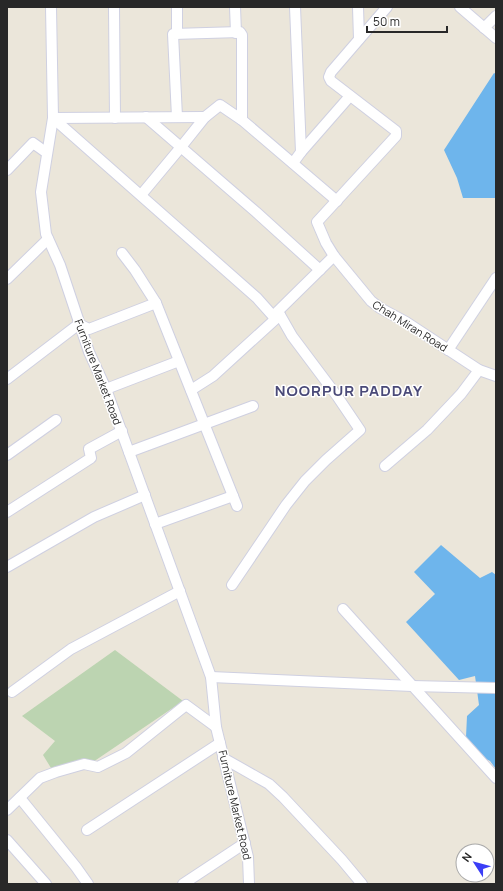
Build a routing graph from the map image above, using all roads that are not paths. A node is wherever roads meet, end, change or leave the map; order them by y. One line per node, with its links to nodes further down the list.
1 (51, 7): 17 (street, Furniture Market Road)
2 (114, 7): 18 (street)
3 (177, 7): 12 (street)
4 (235, 7): 11 (street)
5 (296, 7): 23 (street)
6 (358, 7): 14 (street)
7 (387, 7): 14 (street)
8 (460, 7): 10 (street)
9 (496, 16): 10 (street)
10 (484, 28): 13 (street)
11 (236, 33): 12 (street); 21 (street)
12 (178, 34): 20 (street)
13 (496, 38)
14 (359, 39): 15 (street)
15 (350, 96): 23 (street); 28 (street)
16 (205, 117): 20 (street); 21 (street); 22 (street)
17 (53, 118): 18 (street); 24 (street, Furniture Market Road); 27 (street)
18 (115, 118): 19 (street)
19 (146, 118): 20 (street); 22 (street)
20 (177, 118)
21 (242, 120): 25 (street)
22 (181, 147): 27 (street); 32 (street)
23 (301, 152): 25 (street)
24 (47, 153): 26 (street); 29 (street, Furniture Market Road)
25 (293, 163): 28 (street)
26 (7, 170)
27 (141, 195): 36 (street)
28 (337, 201): 31 (street, Chah Miran Road)
29 (48, 239): 34 (street); 37 (street, Furniture Market Road)
30 (122, 253): 35 (street)
31 (334, 256): 32 (street); 38 (street, Chah Miran Road)
32 (320, 270): 36 (street)
33 (496, 278): 38 (street)
34 (7, 279)
35 (156, 303): 37 (street); 39 (street)
36 (276, 315): 44 (street); 58 (street)
37 (79, 324): 42 (street); 43 (street, Furniture Market Road)
38 (448, 350): 40 (street, Chah Miran Road)
39 (179, 361): 43 (street); 44 (street)
40 (479, 370): 41 (street, Chah Miran Road); 51 (street)
41 (496, 376)
42 (7, 379)
43 (106, 390): 48 (street, Furniture Market Road)
44 (191, 390): 47 (street)
45 (253, 406): 47 (street)
46 (56, 420): 50 (street)
47 (204, 425): 49 (street); 53 (street)
48 (122, 431): 49 (street, Furniture Market Road); 55 (street)
49 (129, 452): 52 (street, Furniture Market Road)
50 (7, 455)
51 (386, 466)
52 (145, 495): 56 (street, Furniture Market Road); 57 (street)
53 (233, 496): 54 (street); 56 (street)
54 (237, 506)
55 (7, 512)
56 (155, 524): 59 (street, Furniture Market Road)
57 (7, 567)
58 (232, 585)
59 (180, 591): 61 (street, Furniture Market Road); 64 (street)
60 (344, 609): 62 (street)
61 (211, 676): 62 (street); 65 (street, Furniture Market Road)
62 (412, 686): 63 (street); 68 (street)
63 (496, 688)
64 (12, 692)
65 (216, 727): 66 (street, Furniture Market Road); 69 (street)
66 (220, 743): 67 (street, Furniture Market Road); 71 (street)
67 (224, 758): 73 (street, Furniture Market Road); 78 (street)
68 (496, 778)
69 (20, 798): 70 (street); 75 (street)
70 (7, 810)
71 (88, 830)
72 (7, 840): 74 (street)
73 (245, 843): 76 (street); 77 (street, Furniture Market Road)
74 (46, 884)
75 (88, 884)
76 (182, 884)
77 (249, 884)
78 (362, 884)

